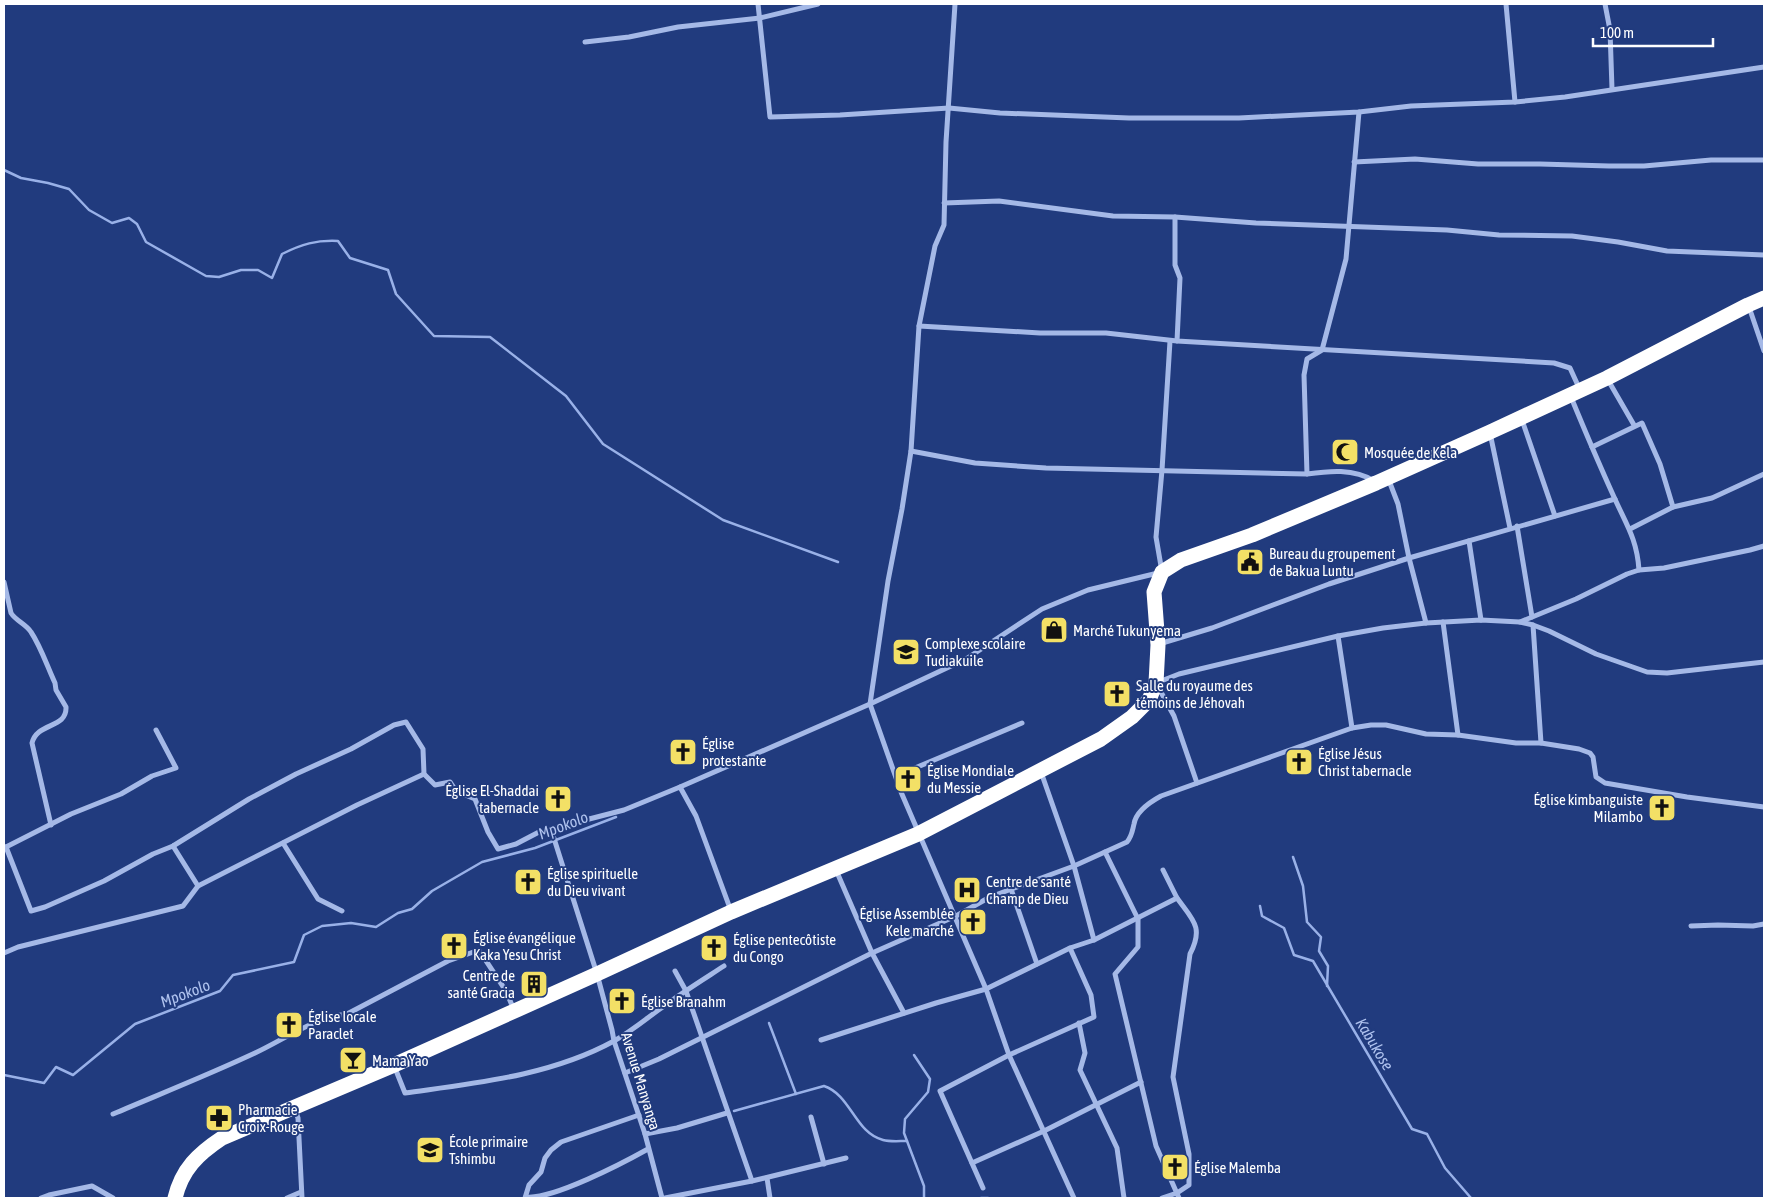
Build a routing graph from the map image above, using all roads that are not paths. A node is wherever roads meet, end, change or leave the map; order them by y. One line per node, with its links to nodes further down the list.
1 (758, 4): 6 (street)
2 (818, 4): 6 (street)
3 (955, 4): 11 (street)
4 (1506, 4): 10 (street)
5 (1605, 4): 9 (street)
6 (760, 18): 7 (street); 11 (street)
7 (585, 42)
8 (1764, 67): 9 (street)
9 (1612, 89): 10 (street)
10 (1515, 102): 12 (street)
11 (949, 108): 12 (street); 15 (street)
12 (1359, 112): 14 (street)
13 (1764, 160): 14 (street)
14 (1354, 162): 17 (street)
15 (944, 203): 16 (street); 21 (street)
16 (1176, 217): 17 (street); 23 (street)
17 (1349, 226): 18 (street); 24 (street)
18 (1764, 255)
19 (1764, 298): 20 (highway)
20 (1748, 305): 25 (street); 26 (highway)
21 (919, 326): 22 (street); 32 (street)
22 (1170, 340): 23 (street); 33 (street)
23 (1177, 341): 24 (street)
24 (1322, 350): 27 (street); 34 (street)
25 (1764, 352)
26 (1607, 378): 27 (highway); 29 (street)
27 (1575, 393): 28 (highway); 31 (street)
28 (1521, 418): 30 (highway); 39 (street)
29 (1634, 425): 31 (street); 38 (street)
30 (1490, 432): 36 (highway); 41 (street)
31 (1592, 446): 37 (street)
32 (911, 451): 33 (street); 59 (street)
33 (1162, 470): 34 (street); 47 (street)
34 (1306, 474): 36 (street)
35 (1764, 474): 38 (street)
36 (1382, 480): 45 (street); 47 (highway)
37 (1614, 499): 39 (street); 42 (street)
38 (1673, 507): 42 (street)
39 (1555, 516): 40 (street)
40 (1517, 526): 41 (street); 49 (street)
41 (1510, 528): 43 (street)
42 (1630, 529): 46 (street)
43 (1469, 541): 45 (street); 50 (street)
44 (1764, 546): 46 (street)
45 (1409, 558): 51 (street); 56 (street)
46 (1639, 570): 49 (street)
47 (1162, 572): 56 (highway); 59 (street)
48 (4, 582): 71 (street)
49 (1532, 617): 53 (street)
50 (1481, 620): 52 (street); 53 (street)
51 (1426, 622): 52 (street); 55 (street)
52 (1443, 622): 63 (street)
53 (1520, 622): 54 (street)
54 (1533, 625): 57 (street); 64 (street)
55 (1338, 636): 58 (street); 61 (street)
56 (1158, 645): 58 (highway)
57 (1764, 662)
58 (1156, 683): 65 (highway); 68 (street)
59 (870, 704): 67 (street); 69 (street)
60 (1022, 723): 67 (street)
61 (1352, 728): 63 (street); 68 (street)
62 (156, 730): 71 (street)
63 (1458, 735): 64 (street)
64 (1541, 743): 70 (street)
65 (1040, 769): 73 (highway); 78 (street)
66 (424, 774): 72 (street); 74 (street); 75 (street)
67 (896, 776): 73 (street)
68 (1197, 783): 77 (street)
69 (680, 787): 72 (street); 85 (street)
70 (1764, 807)
71 (51, 825): 76 (street)
72 (551, 829): 97 (street, Avenue Manyanga)
73 (918, 834): 79 (highway); 86 (street)
74 (283, 843): 81 (street); 84 (street)
75 (173, 846): 76 (street); 81 (street)
76 (5, 847)
77 (1105, 852): 78 (street); 87 (street)
78 (1074, 866): 82 (street); 90 (street)
79 (836, 870): 85 (highway); 93 (street)
80 (1163, 870): 83 (street)
81 (198, 886): 92 (street)
82 (1011, 889): 86 (street); 94 (street)
83 (1177, 898): 87 (street); 126 (street)
84 (342, 911)
85 (731, 912): 97 (highway)
86 (956, 916): 93 (street); 98 (street)
87 (1138, 918): 90 (street); 109 (street)
88 (1764, 924): 89 (street)
89 (1691, 926)
90 (1094, 940): 91 (street)
91 (1070, 948): 94 (street); 102 (street)
92 (4, 953)
93 (872, 953): 101 (street); 103 (street)
94 (1037, 964): 98 (street)
95 (724, 966): 99 (street)
96 (675, 971): 99 (street)
97 (597, 974): 100 (highway); 105 (street, Avenue Manyanga)
98 (986, 989): 101 (street); 106 (street)
99 (686, 991): 103 (street); 105 (street)
100 (515, 1011): 107 (highway); 113 (street)
101 (904, 1013): 104 (street)
102 (1079, 1023): 106 (street); 110 (street)
103 (702, 1037): 108 (street); 112 (street)
104 (821, 1040)
105 (614, 1041): 107 (street); 108 (street, Avenue Manyanga)
106 (1009, 1055): 116 (street); 120 (street)
107 (394, 1065): 111 (highway)
108 (625, 1073): 114 (street, Avenue Manyanga)
109 (1141, 1082): 110 (street); 126 (street)
110 (1097, 1105): 116 (street); 136 (street)
111 (294, 1107): 125 (street); 130 (highway)
112 (727, 1113): 117 (street); 123 (street)
113 (113, 1114)
114 (638, 1115): 117 (street, Avenue Manyanga); 132 (street)
115 (811, 1117): 121 (street)
116 (1044, 1131): 120 (street); 135 (street)
117 (645, 1134): 118 (street, Avenue Manyanga)
118 (648, 1149): 132 (street); 133 (street, Avenue Manyanga)
119 (846, 1158): 121 (street)
120 (972, 1163): 124 (street)
121 (824, 1164): 122 (street)
122 (767, 1178): 123 (street); 134 (street)
123 (752, 1182): 133 (street)
124 (983, 1188)
125 (302, 1195): 131 (street)
126 (1178, 1196): 137 (street)
127 (50, 1197): 128 (street); 129 (street)
128 (41, 1198)
129 (112, 1198)
130 (175, 1198)
131 (287, 1198)
132 (526, 1198)
133 (664, 1198)
134 (770, 1198)
135 (1074, 1198)
136 (1124, 1198)
137 (1162, 1198)

